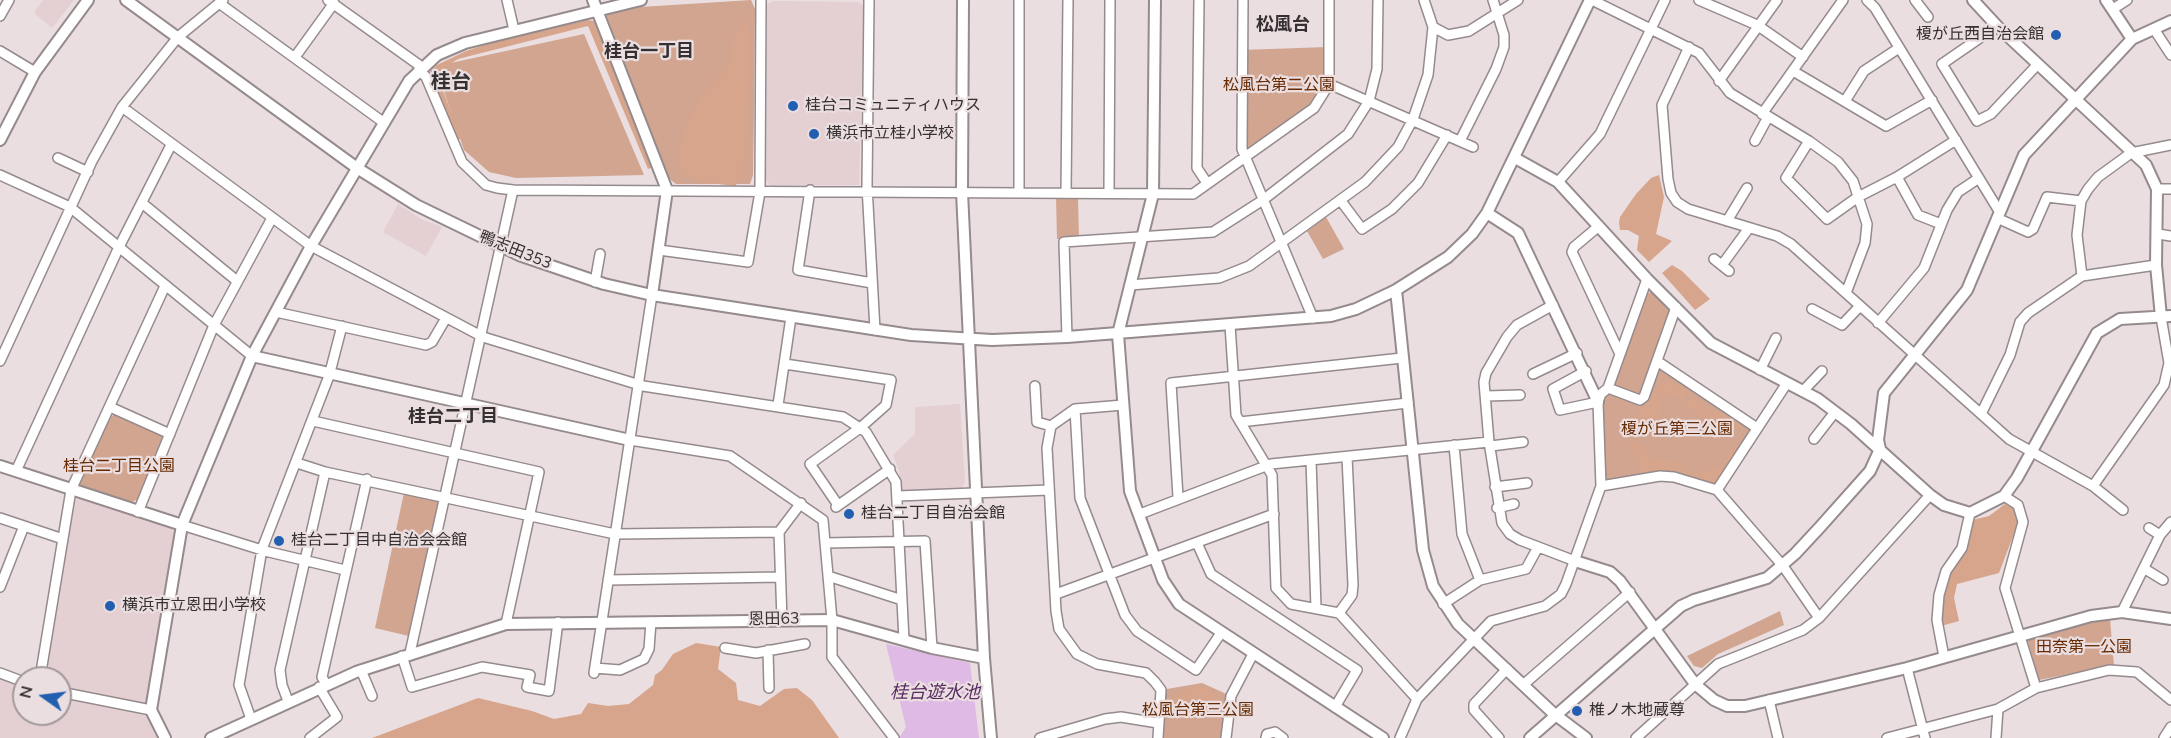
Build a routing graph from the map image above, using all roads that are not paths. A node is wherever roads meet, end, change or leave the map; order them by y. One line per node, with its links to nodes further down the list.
1 (9, 0): 34 (street)
2 (88, 0): 54 (street)
3 (126, 0): 43 (street, 鴨志田353 / 鴨志田353)
4 (507, 0): 42 (street)
5 (641, 0): 32 (street)
6 (761, 0): 92 (street)
7 (869, 0): 91 (street)
8 (963, 0): 93 (street)
9 (1019, 0): 94 (street)
10 (1068, 0): 95 (street)
11 (1110, 0): 96 (street)
12 (1155, 0): 97 (street)
13 (1199, 0): 84 (street)
14 (1242, 0): 75 (street)
15 (1329, 0): 56 (street)
16 (1378, 0): 59 (street)
17 (1424, 0): 37 (street)
18 (1493, 0): 33 (street)
19 (1518, 0): 33 (street)
20 (1591, 0): 40 (street); 77 (street, 鴨志田353)
21 (1665, 0): 40 (street)
22 (1699, 0): 38 (street)
23 (1777, 0): 38 (street)
24 (1843, 0): 50 (street)
25 (1867, 0): 46 (street)
26 (1914, 0): 35 (street)
27 (1973, 0): 39 (street)
28 (2127, 0): 31 (street)
29 (221, 1): 43 (street); 49 (street)
30 (331, 2): 49 (street); 52 (street)
31 (2110, 4): 44 (street)
32 (595, 5): 42 (street); 89 (street)
33 (1498, 14): 37 (street); 68 (street)
34 (0, 16)
35 (1928, 17)
36 (2171, 21): 41 (street)
37 (1433, 27): 63 (street)
38 (1759, 27): 50 (street); 55 (street)
39 (1997, 27): 51 (street); 51 (street)
40 (1651, 29): 45 (street); 83 (street)
41 (2154, 29): 44 (street); 48 (street)
42 (514, 30): 52 (street)
43 (178, 38): 61 (street); 78 (street, 鴨志田353 / 鴨志田353)
44 (2132, 39): 57 (street)
45 (1689, 47): 55 (street); 107 (street)
46 (1899, 48): 58 (street); 60 (street)
47 (0, 51): 54 (street)
48 (2171, 55)
49 (295, 57): 64 (street)
50 (1803, 57): 53 (street)
51 (2038, 64): 57 (street)
52 (419, 70): 64 (street); 88 (street)
53 (1793, 70): 60 (street); 62 (street)
54 (35, 72): 66 (street)
55 (1719, 81): 62 (street)
56 (1329, 84): 59 (street); 75 (street)
57 (2077, 98): 74 (street); 105 (street)
58 (1932, 100): 60 (street); 67 (street)
59 (1369, 101): 63 (street); 99 (street)
60 (1845, 101)
61 (122, 107): 71 (street); 79 (street)
62 (1765, 116): 69 (street); 70 (street)
63 (1413, 119): 65 (street); 100 (street)
64 (383, 122): 78 (street)
65 (1447, 135): 68 (street); 100 (street)
66 (0, 140)
67 (1956, 140): 81 (street); 82 (street)
68 (1460, 141): 73 (street)
69 (1755, 141)
70 (1809, 141): 98 (street); 98 (street)
71 (171, 145): 102 (street); 106 (street)
72 (2171, 145): 74 (street)
73 (1473, 147)
74 (2131, 153): 86 (street); 101 (street)
75 (1245, 157): 84 (street); 99 (street)
76 (58, 158): 79 (street)
77 (1515, 158): 83 (street); 104 (street, 鴨志田353)
78 (357, 168): 115 (street); 116 (street, 鴨志田353 / 鴨志田353)
79 (88, 171): 103 (street)
80 (0, 175): 103 (street)
81 (1897, 177): 98 (street); 108 (street)
82 (1979, 178): 105 (street); 108 (street)
83 (1558, 182): 109 (street)
84 (1207, 183): 97 (street)
85 (1747, 188): 107 (street)
86 (2157, 189): 87 (street); 111 (street)
87 (2171, 189)
88 (513, 190): 89 (street); 116 (street)
89 (668, 190): 92 (street); 118 (street)
90 (810, 190): 91 (street); 92 (street); 126 (street)
91 (868, 191): 93 (street); 126 (street)
92 (760, 192): 118 (street)
93 (962, 192): 94 (street); 150 (street)
94 (1018, 192): 95 (street)
95 (1066, 193): 96 (street)
96 (1109, 193): 97 (street)
97 (1153, 194): 113 (street)
98 (1858, 197): 130 (street)
99 (1263, 200): 113 (street); 114 (street)
100 (1341, 201): 114 (street)
101 (2081, 201): 105 (street); 122 (street)
102 (142, 203): 117 (street); 124 (street)
103 (70, 207): 117 (street); 156 (street)
104 (1487, 213): 129 (street, 鴨志田353); 132 (street)
105 (1998, 215): 153 (street)
106 (273, 218): 115 (street); 124 (street)
107 (1727, 221): 110 (street)
108 (1941, 224): 141 (street)
109 (1599, 226): 123 (street); 151 (street)
110 (1749, 228): 120 (street); 130 (street)
111 (2158, 234): 112 (street); 121 (street)
112 (2171, 236)
113 (1142, 239): 127 (street); 148 (street)
114 (1281, 244): 127 (street); 140 (street)
115 (311, 246): 136 (street); 139 (street)
116 (499, 246): 125 (street, 鴨志田353 / 鴨志田353); 147 (street)
117 (119, 247): 128 (street); 203 (street)
118 (659, 250): 131 (street)
119 (600, 254): 125 (street)
120 (1722, 265)
121 (2156, 265): 122 (street); 138 (street)
122 (2082, 276): 181 (street)
123 (1647, 279): 134 (street); 151 (street)
124 (237, 281): 142 (street)
125 (595, 282): 131 (street, 鴨志田353 / 鴨志田353)
126 (872, 283): 145 (street)
127 (1130, 285): 146 (street)
128 (165, 286): 142 (street); 178 (street)
129 (1396, 290): 140 (street, 鴨志田353); 155 (street)
130 (1846, 293): 133 (street)
131 (652, 295): 137 (street, 鴨志田353 / 鴨志田353); 165 (street)
132 (1553, 305): 152 (street); 172 (street)
133 (1860, 306): 135 (street); 141 (street)
134 (1676, 307): 157 (street); 159 (street)
135 (1812, 309)
136 (276, 312): 144 (street); 154 (street)
137 (791, 317): 145 (street, 鴨志田353 / 鴨志田353); 158 (street)
138 (2166, 317): 169 (street); 196 (street)
139 (446, 318): 144 (street); 147 (street)
140 (1313, 318): 143 (street, 鴨志田353)
141 (1878, 323): 153 (street)
142 (214, 325): 154 (street); 187 (street)
143 (1230, 325): 146 (street, 鴨志田353); 164 (street)
144 (342, 326): 162 (street)
145 (875, 330): 150 (street, 鴨志田353 / 鴨志田353)
146 (1118, 334): 148 (street, 鴨志田353); 177 (street)
147 (480, 335): 165 (street); 175 (street)
148 (1067, 338): 150 (street, 鴨志田353)
149 (1776, 338): 159 (street)
150 (968, 340): 213 (street)
151 (1619, 352): 168 (street)
152 (1577, 353): 160 (street); 163 (street)
153 (1913, 355): 181 (street); 194 (street)
154 (252, 356): 162 (street); 230 (street)
155 (1402, 358): 164 (street); 174 (street)
156 (0, 361)
157 (1657, 361): 168 (street); 186 (street)
158 (785, 364): 176 (street); 185 (street)
159 (1760, 370): 166 (street)
160 (1586, 371): 173 (street); 173 (street)
161 (1822, 371): 170 (street)
162 (330, 374): 175 (street); 182 (street)
163 (1533, 374)
164 (1233, 376): 183 (street); 218 (street)
165 (639, 383): 176 (street); 189 (street)
166 (1787, 383): 170 (street); 186 (street)
167 (1035, 386): 184 (street)
168 (1608, 388): 173 (street)
169 (2166, 389): 208 (street)
170 (1803, 391): 180 (street)
171 (1520, 395): 172 (street)
172 (1486, 396): 191 (street)
173 (1598, 402): 207 (street)
174 (1408, 403): 183 (street); 193 (street)
175 (465, 405): 189 (street); 195 (street)
176 (778, 405): 185 (street)
177 (1123, 405): 179 (street); 225 (street)
178 (110, 407): 187 (street); 210 (street)
179 (1075, 409): 184 (street); 248 (street)
180 (1835, 412): 188 (street); 194 (street)
181 (1981, 414): 196 (street)
182 (313, 421): 195 (street); 199 (street)
183 (1240, 422): 201 (street)
184 (1051, 426): 211 (street)
185 (860, 428): 202 (street); 202 (street)
186 (1757, 428): 212 (street)
187 (170, 434): 223 (street)
188 (1814, 439)
189 (630, 440): 219 (street); 234 (street)
190 (1523, 442): 191 (street)
191 (1490, 444): 192 (street); 209 (street)
192 (1454, 445): 193 (street); 252 (street)
193 (1412, 448): 197 (street); 258 (street)
194 (1880, 449): 214 (street); 245 (street)
195 (454, 453): 215 (street); 227 (street)
196 (2030, 453): 208 (street); 217 (street)
197 (1347, 457): 198 (street); 261 (street)
198 (1311, 460): 201 (street); 259 (street)
199 (297, 463): 204 (street); 241 (street)
200 (0, 466): 203 (street)
201 (1268, 466): 218 (street); 226 (street)
202 (890, 469): 216 (street)
203 (16, 471): 210 (street)
204 (325, 471): 205 (street); 243 (street)
205 (367, 479): 215 (street); 247 (street)
206 (1527, 483): 209 (street)
207 (1601, 486): 212 (street); 244 (street)
208 (2093, 486): 222 (street)
209 (1495, 487): 221 (street)
210 (71, 490): 223 (street); 236 (street)
211 (1049, 490): 213 (street); 256 (street)
212 (1717, 490): 245 (street)
213 (976, 494): 216 (street); 282 (street)
214 (1930, 495): 224 (street); 262 (street)
215 (444, 496): 227 (street); 279 (street)
216 (898, 496): 237 (street)
217 (2004, 496): 224 (street); 272 (street)
218 (1178, 497): 225 (street)
219 (801, 503): 233 (street); 238 (street)
220 (1515, 504): 221 (street)
221 (1497, 508): 240 (street)
222 (2123, 510)
223 (138, 512): 230 (street)
224 (1970, 513): 281 (street)
225 (1140, 514): 242 (street)
226 (1274, 514): 239 (street); 259 (street)
227 (531, 515): 234 (street); 269 (street)
228 (0, 518): 231 (street)
229 (2171, 522): 235 (street)
230 (182, 525): 241 (street); 300 (street)
231 (24, 526): 236 (street); 254 (street)
232 (2149, 528): 235 (street)
233 (780, 532): 234 (street); 250 (street)
234 (615, 534): 251 (street)
235 (2160, 535): 246 (street)
236 (63, 539): 283 (street)
237 (900, 540): 238 (street); 257 (street); 277 (street)
238 (825, 543): 249 (street)
239 (1197, 543): 242 (street); 298 (street)
240 (1538, 547): 244 (street); 252 (street)
241 (262, 549): 243 (street); 302 (street)
242 (1156, 558): 248 (street); 271 (street)
243 (305, 560): 247 (street); 297 (street)
244 (1575, 561): 255 (street); 273 (street)
245 (1783, 566): 262 (street); 270 (street)
246 (2145, 569): 253 (street); 260 (street)
247 (345, 570): 289 (street)
248 (1110, 575): 256 (street); 271 (street)
249 (828, 576): 257 (street); 265 (street)
250 (780, 577): 251 (street); 264 (street)
251 (608, 580): 267 (street)
252 (1480, 580): 258 (street)
253 (2163, 580)
254 (0, 586)
255 (1630, 592): 270 (street); 288 (street)
256 (1056, 594): 303 (street)
257 (902, 600): 274 (street)
258 (1443, 604): 273 (street)
259 (1316, 608): 261 (street)
260 (2122, 612): 263 (street); 272 (street)
261 (1340, 613): 294 (street)
262 (1819, 618): 287 (street)
263 (2171, 618)
264 (782, 620): 265 (street, 恩田63 / 恩田63); 268 (street, 恩田63 / 恩田63)
265 (832, 620): 274 (street, 恩田63 / 恩田63); 309 (street)
266 (558, 622): 267 (street, 恩田63 / 恩田63); 269 (street, 恩田63); 279 (street)
267 (600, 622): 268 (street, 恩田63 / 恩田63); 268 (street)
268 (651, 622)
269 (506, 624): 279 (street, 恩田63)
270 (1656, 626): 287 (street); 301 (street)
271 (1221, 633): 280 (street)
272 (2022, 635): 281 (street); 290 (street)
273 (1474, 639): 285 (street); 294 (street)
274 (904, 640): 277 (street, 恩田63 / 恩田63)
275 (805, 644): 278 (street)
276 (725, 648): 278 (street)
277 (932, 648): 282 (street, 恩田63 / 恩田63)
278 (768, 650): 291 (street)
279 (406, 654): 286 (street, 恩田63)
280 (1253, 654): 298 (street); 313 (street)
281 (1944, 657): 284 (street)
282 (984, 658): 310 (street)
283 (42, 666)
284 (1907, 668): 295 (street); 305 (street)
285 (1507, 669): 288 (street); 318 (street)
286 (361, 670): 289 (street, 恩田63); 292 (street)
287 (1695, 684): 295 (street); 321 (street)
288 (1523, 685): 301 (street)
289 (322, 686): 297 (street, 恩田63); 308 (street)
290 (2036, 687): 296 (street); 299 (street)
291 (769, 688)
292 (368, 692)
293 (72, 694): 300 (street)
294 (1417, 699): 317 (street)
295 (1769, 700): 322 (street)
296 (2171, 700)
297 (288, 701): 302 (street, 恩田63)
298 (1335, 707): 316 (street)
299 (1998, 709): 305 (street); 324 (street)
300 (151, 710): 306 (street)
301 (1557, 714): 319 (street); 320 (street)
302 (251, 718): 307 (street, 恩田63)
303 (1158, 723): 311 (street); 312 (street)
304 (2171, 727): 325 (street)
305 (1924, 734): 323 (street)
306 (165, 738)
307 (211, 738)
308 (310, 738)
309 (894, 738)
310 (991, 738)
311 (1040, 738)
312 (1158, 738)
313 (1226, 738)
314 (1266, 738): 315 (street)
315 (1283, 738)
316 (1383, 738)
317 (1400, 738)
318 (1499, 738)
319 (1530, 738)
320 (1586, 738)
321 (1636, 738)
322 (1778, 738)
323 (1887, 738)
324 (1996, 738)
325 (2164, 738)

